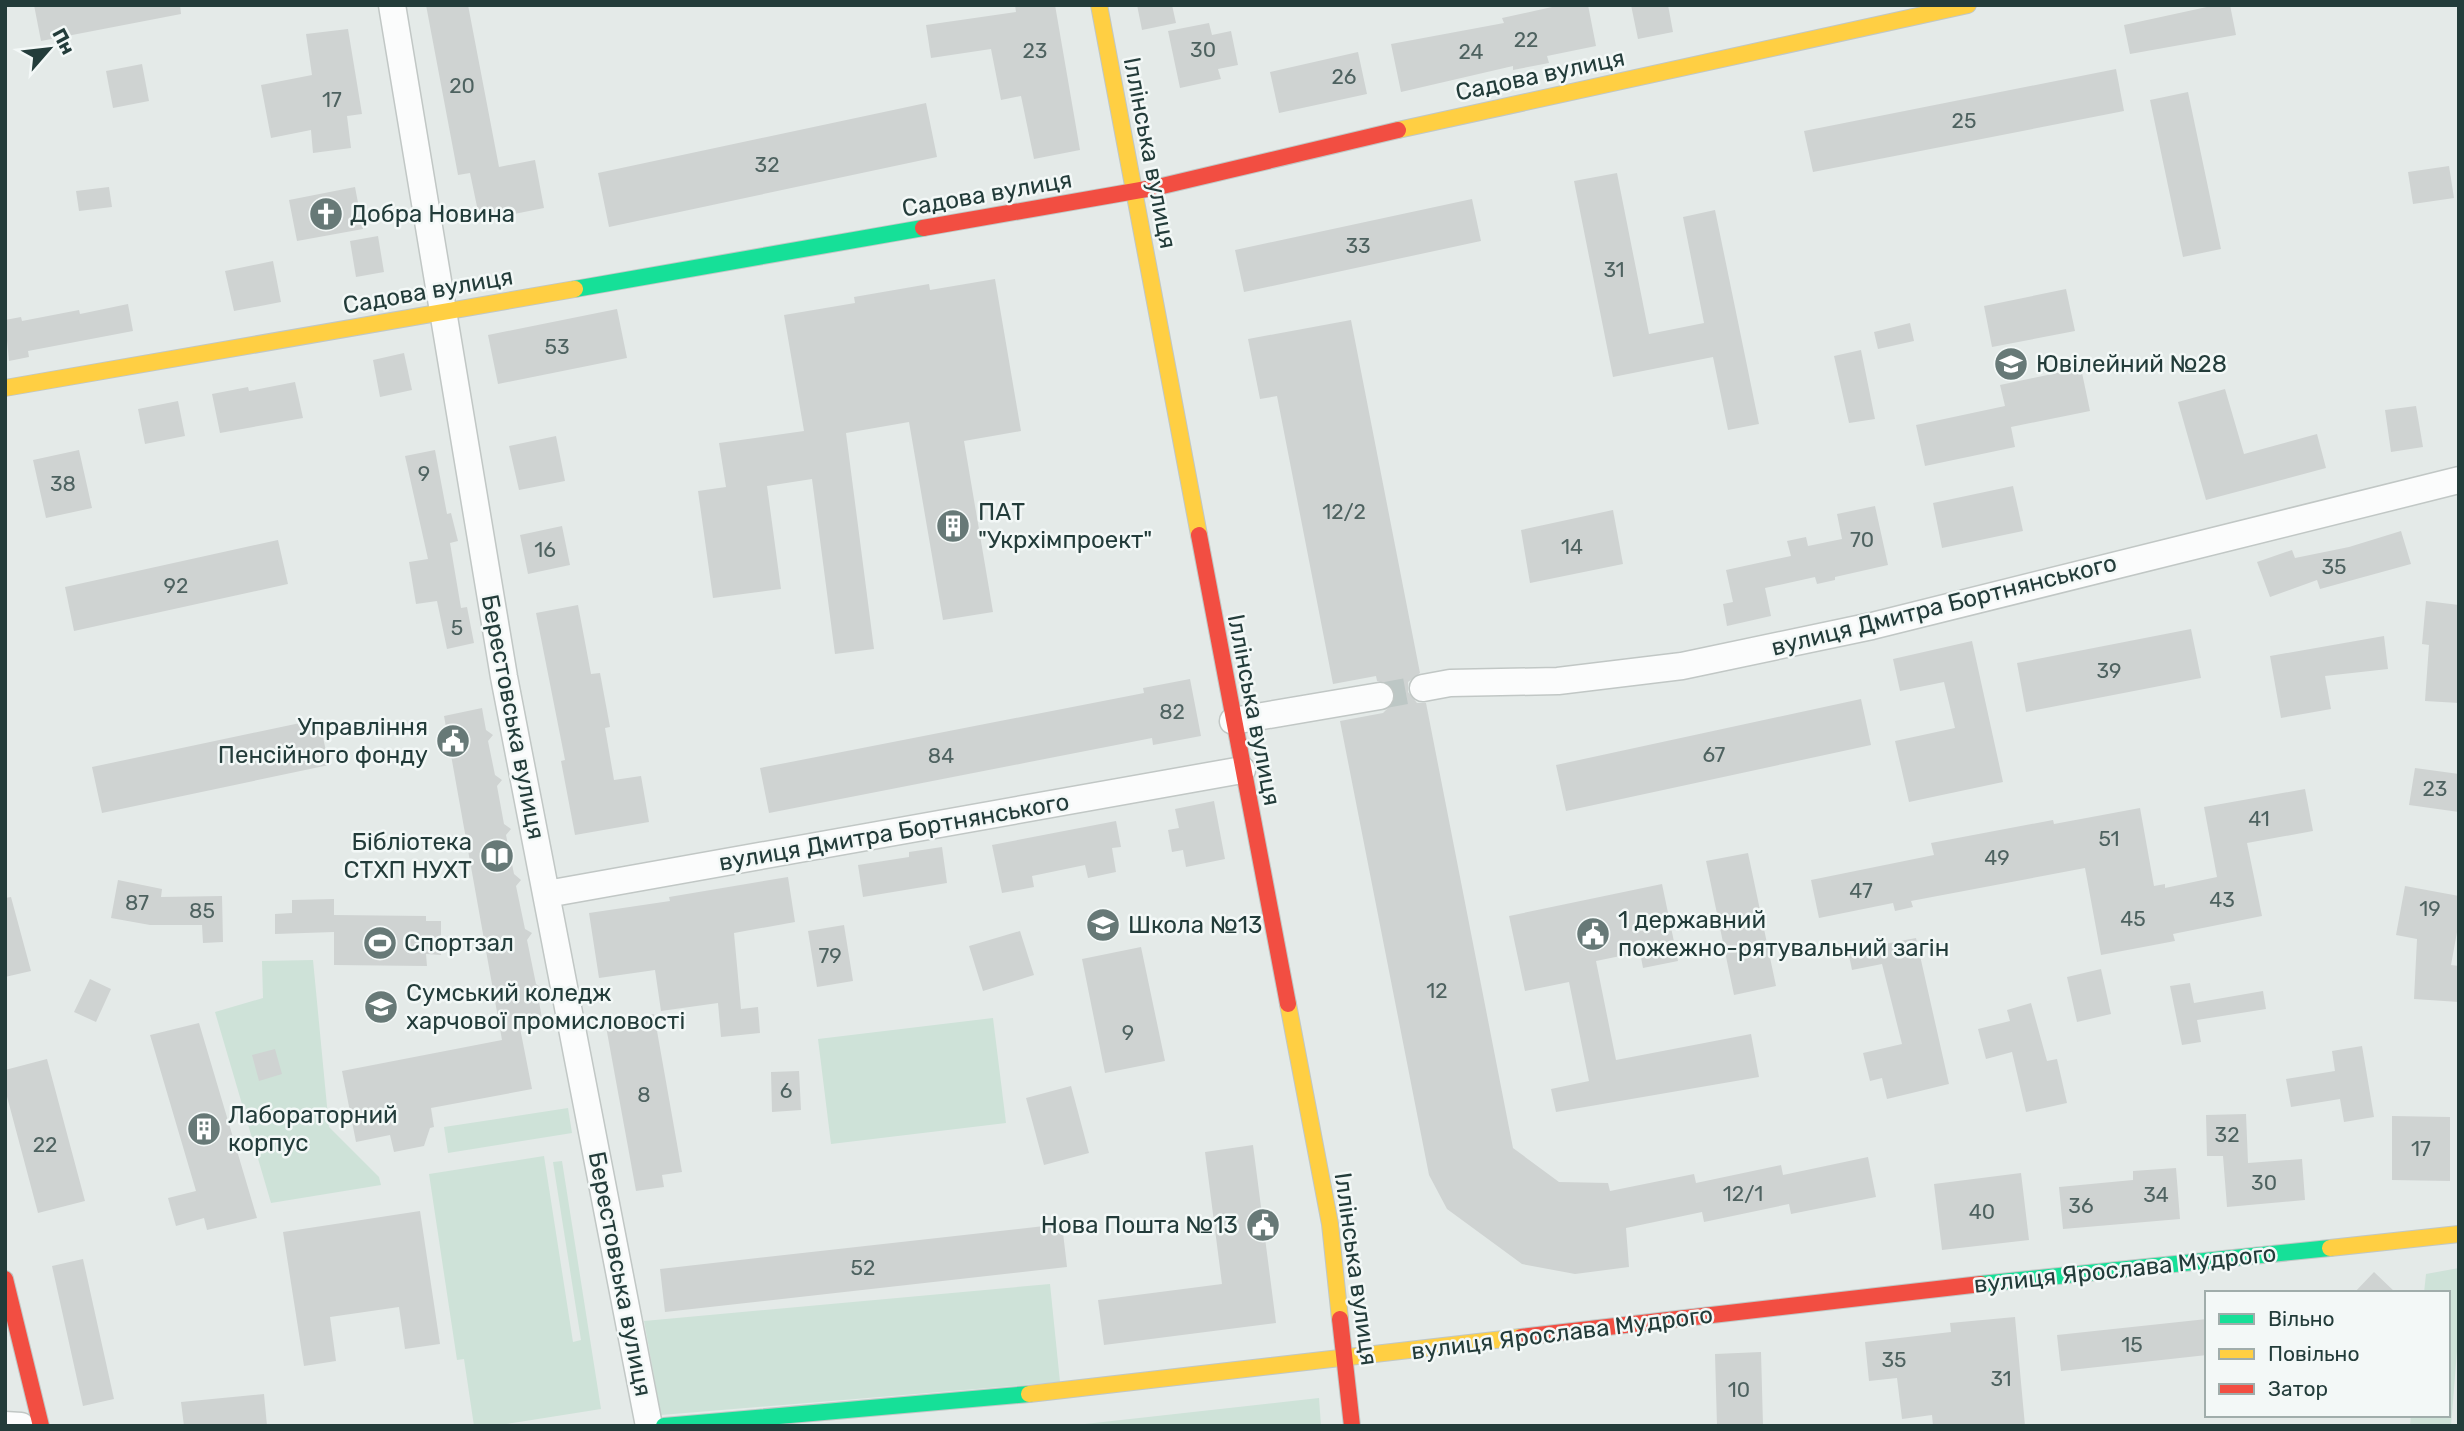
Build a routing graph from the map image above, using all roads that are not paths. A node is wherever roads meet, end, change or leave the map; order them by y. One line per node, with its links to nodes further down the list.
1 (392, 5): 5 (street, Берестовська вулиця)
2 (1099, 5): 4 (street, Іллінська вулиця)
3 (1968, 5): 4 (street, Садова вулиця)
4 (1134, 191): 5 (street, Садова вулиця); 10 (street, Іллінська вулиця)
5 (442, 311): 6 (street, Садова вулиця); 12 (street, Берестовська вулиця)
6 (5, 388)
7 (2459, 480): 8 (street, вулиця Дмитра Бортнянського)
8 (1423, 688)
9 (1380, 696): 10 (street)
10 (1233, 721): 11 (street, Іллінська вулиця)
11 (1242, 770): 12 (street, вулиця Дмитра Бортнянського); 15 (street, Іллінська вулиця)
12 (547, 894): 19 (street, Берестовська вулиця)
13 (2459, 1234): 15 (street, вулиця Ярослава Мудрого)
14 (5, 1279): 18 (street)
15 (1346, 1358): 20 (street, вулиця Ярослава Мудрого); 21 (street, Іллінська вулиця)
16 (5, 1425): 17 (street)
17 (21, 1426)
18 (41, 1426)
19 (649, 1426)
20 (664, 1426)
21 (1352, 1426)

